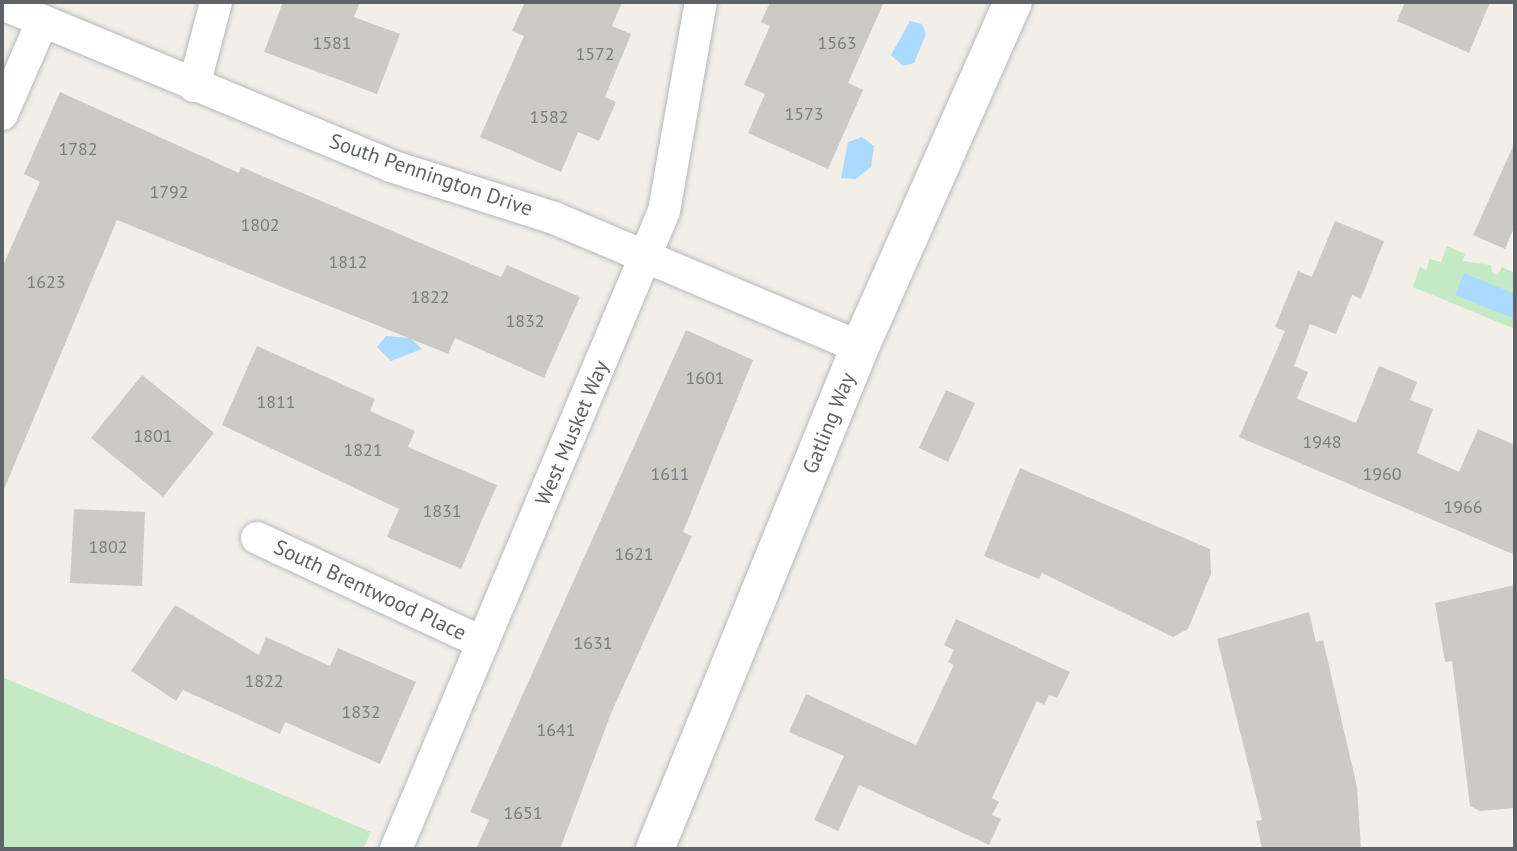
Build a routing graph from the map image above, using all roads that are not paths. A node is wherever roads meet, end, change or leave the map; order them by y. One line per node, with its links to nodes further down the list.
1 (216, 2): 6 (street)
2 (701, 2): 8 (street, West Musket Way)
3 (1013, 2): 9 (street, Gatling Way)
4 (2, 4): 5 (street, South Pennington Drive)
5 (42, 22): 6 (street, South Pennington Drive); 7 (street)
6 (194, 86): 8 (street, South Pennington Drive)
7 (2, 114)
8 (645, 259): 9 (street, South Pennington Drive); 11 (street, West Musket Way)
9 (860, 347): 13 (street, Gatling Way)
10 (257, 538): 11 (street, South Brentwood Place)
11 (483, 643): 12 (street, West Musket Way)
12 (396, 849)
13 (655, 849)

